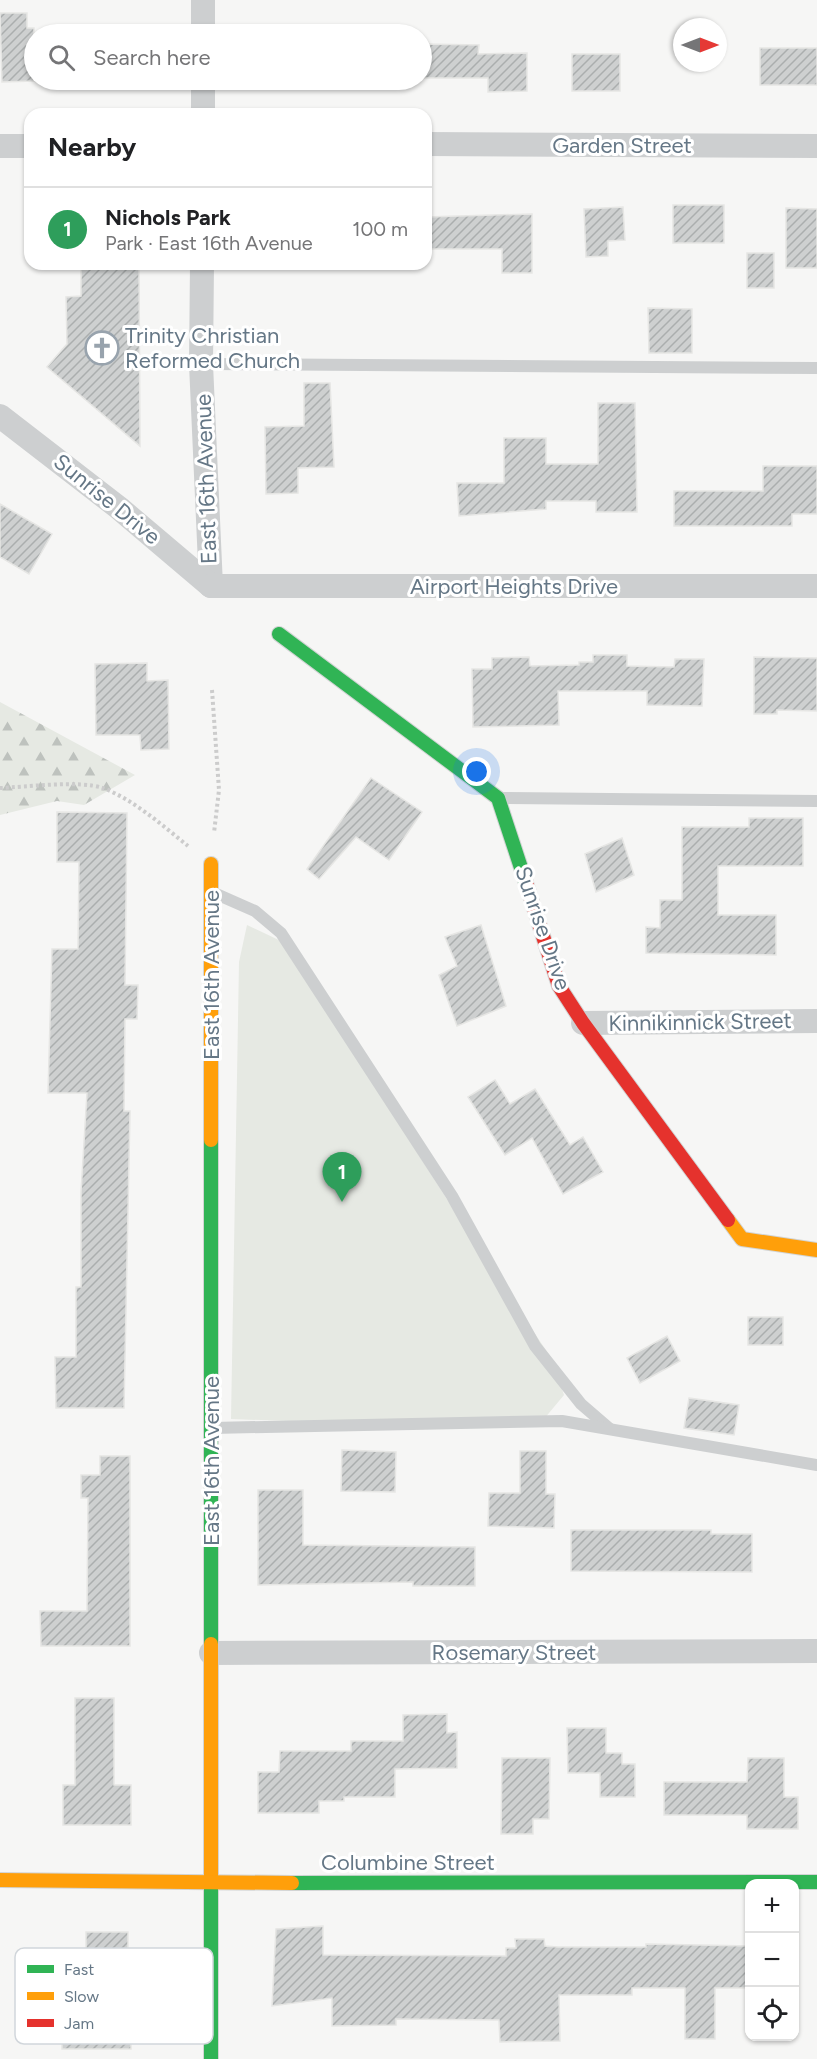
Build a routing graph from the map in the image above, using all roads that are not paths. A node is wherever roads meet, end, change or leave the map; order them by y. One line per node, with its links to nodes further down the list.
1 (203, 0): 2 (street)
2 (203, 24)
3 (203, 90): 4 (street)
4 (203, 108)
5 (432, 144): 8 (street, Garden Street)
6 (0, 146): 7 (street)
7 (24, 146)
8 (817, 146)
9 (202, 270): 10 (street, East 16th Avenue)
10 (201, 364): 11 (lane); 13 (street, East 16th Avenue)
11 (817, 368)
12 (0, 416): 13 (street, Sunrise Drive)
13 (211, 586): 14 (street, Airport Heights Drive)
14 (817, 586)
15 (279, 634): 16 (street)
16 (498, 798): 17 (lane); 21 (street, Sunrise Drive)
17 (817, 801)
18 (211, 864): 19 (street, East 16th Avenue)
19 (211, 892): 23 (street, East 16th Avenue); 24 (lane)
20 (817, 1020): 21 (street, Kinnikinnick Street)
21 (584, 1023): 22 (street, Sunrise Drive)
22 (817, 1250)
23 (211, 1428): 24 (lane); 27 (street, East 16th Avenue)
24 (610, 1429): 25 (lane)
25 (817, 1466)
26 (817, 1652): 27 (street, Rosemary Street)
27 (211, 1653): 30 (street, East 16th Avenue)
28 (0, 1880): 30 (street, Columbine Street)
29 (817, 1881): 30 (street, Columbine Street)
30 (211, 1883): 31 (street, East 16th Avenue)
31 (211, 1948)

